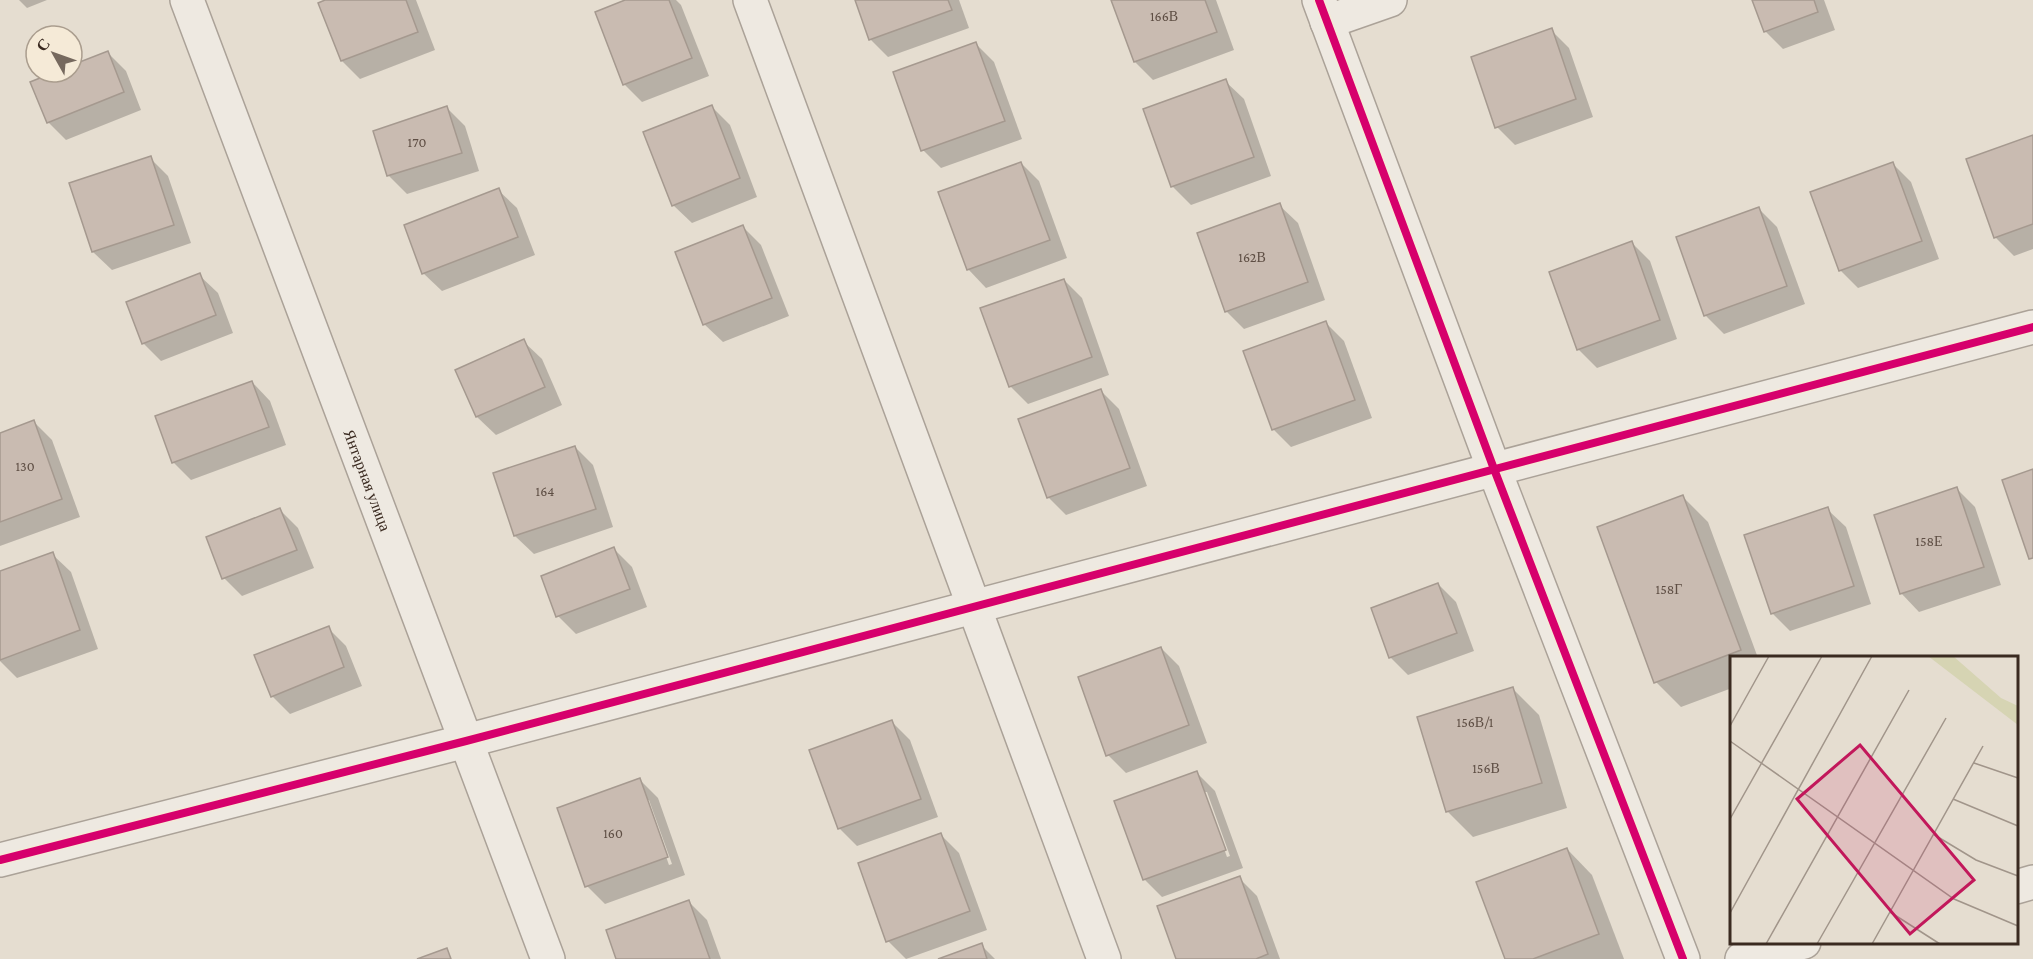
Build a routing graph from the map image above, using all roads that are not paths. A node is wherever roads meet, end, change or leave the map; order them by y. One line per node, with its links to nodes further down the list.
1 (187, 0): 8 (street, Янтарная улица)
2 (750, 0): 7 (street)
3 (1390, 0): 4 (street)
4 (1323, 11): 6 (street)
5 (2033, 327): 6 (street)
6 (1494, 469): 7 (street); 15 (street)
7 (974, 607): 8 (street); 14 (street)
8 (466, 741): 9 (street); 13 (street, Янтарная улица)
9 (0, 860)
10 (2033, 882): 11 (street)
11 (2018, 886)
12 (1797, 944): 16 (street)
13 (548, 959)
14 (1104, 959)
15 (1683, 959)
16 (1742, 959)

